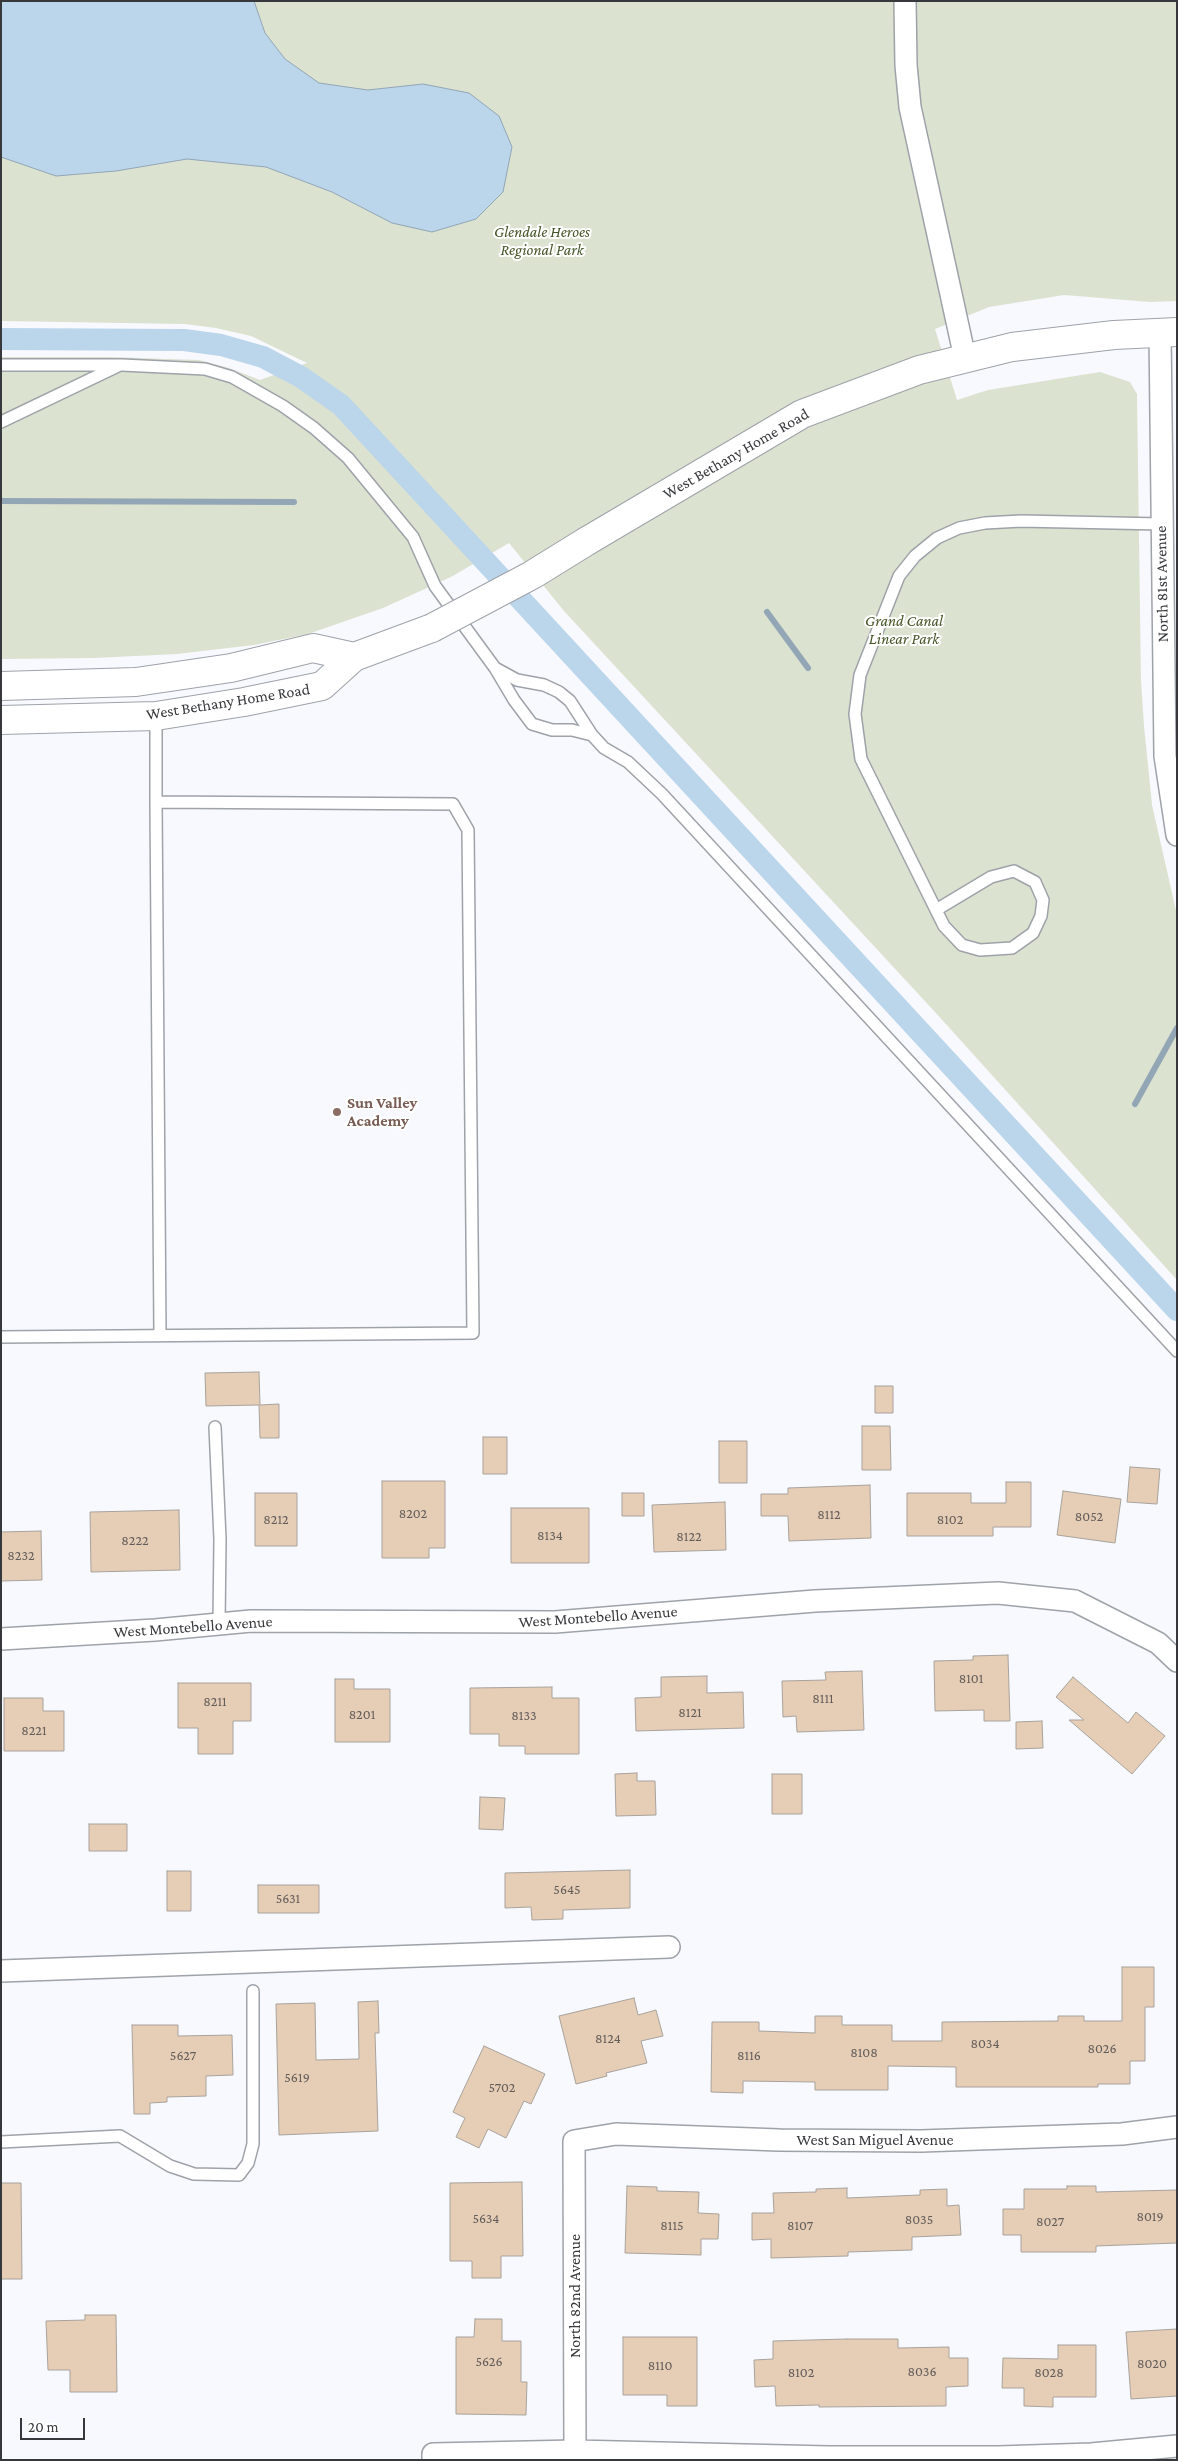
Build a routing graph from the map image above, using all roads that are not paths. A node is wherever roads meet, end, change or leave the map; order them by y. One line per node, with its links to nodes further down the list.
1 (905, 1): 3 (street)
2 (1168, 332): 3 (main road, West Bethany Home Road); 7 (street, North 81st Avenue)
3 (965, 358): 8 (main road, West Bethany Home Road, bridge)
4 (122, 364): 5 (lane); 6 (lane); 9 (lane)
5 (1, 365)
6 (1, 422)
7 (1169, 524): 15 (street, North 81st Avenue); 16 (lane)
8 (354, 657): 10 (main road, West Bethany Home Road); 11 (main road, West Bethany Home Road)
9 (495, 668): 13 (lane); 13 (lane)
10 (1, 686)
11 (156, 716): 12 (main road, West Bethany Home Road); 14 (lane)
12 (1, 720)
13 (592, 735): 19 (lane)
14 (156, 802): 17 (lane); 17 (lane)
15 (1177, 835)
16 (936, 910): 16 (lane)
17 (160, 1334): 18 (lane)
18 (1, 1337)
19 (1177, 1351)
20 (215, 1427): 21 (lane)
21 (219, 1624): 22 (street, West Montebello Avenue); 23 (street, West Montebello Avenue)
22 (1, 1640)
23 (1177, 1661)
24 (668, 1947): 25 (street)
25 (1, 1970)
26 (252, 1991): 29 (lane)
27 (1177, 2127): 28 (street, West San Miguel Avenue)
28 (574, 2141): 31 (street, North 82nd Avenue)
29 (1, 2142)
30 (1177, 2446): 31 (street)
31 (575, 2451): 32 (street)
32 (433, 2457)

